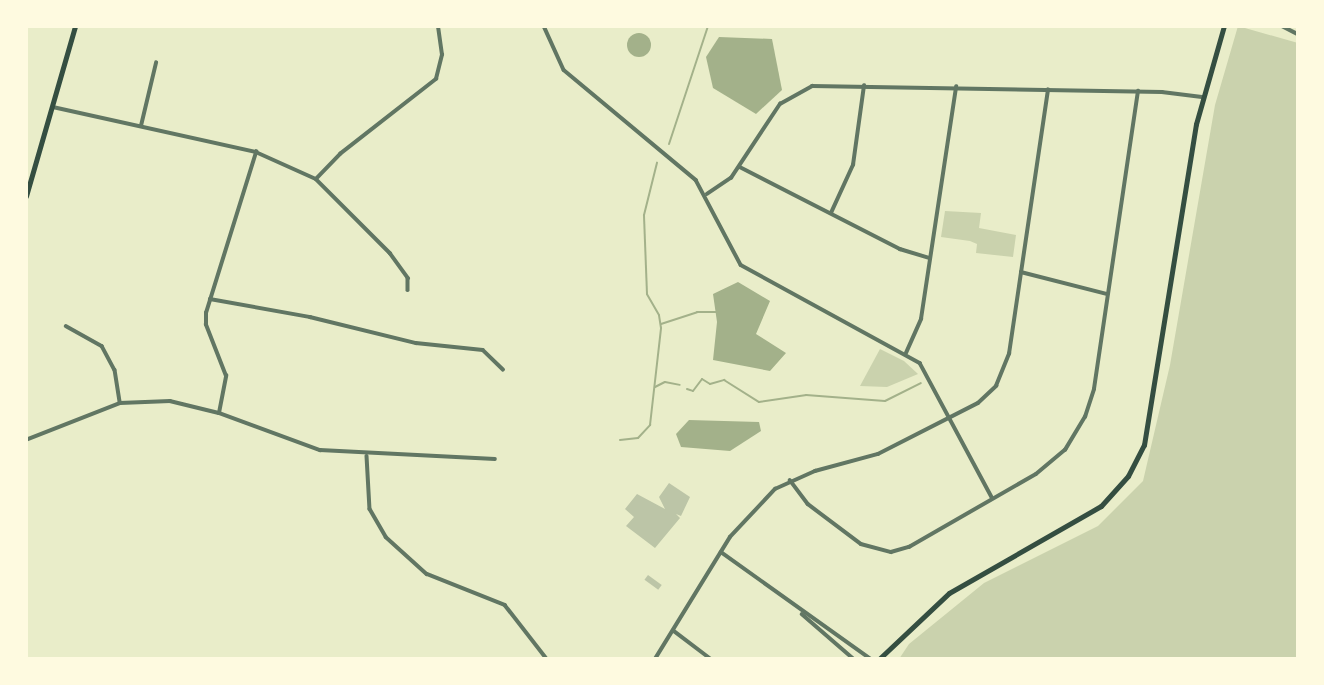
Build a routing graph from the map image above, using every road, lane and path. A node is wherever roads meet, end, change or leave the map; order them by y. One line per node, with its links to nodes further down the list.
1 (75, 26): 15 (main road)
2 (425, 26): 7 (street)
3 (444, 26): 7 (street)
4 (544, 26): 20 (street)
5 (1224, 26): 14 (main road)
6 (1282, 26): 8 (street)
7 (438, 27): 19 (street)
8 (1298, 34)
9 (156, 63): 16 (street)
10 (864, 86): 11 (street); 18 (street); 22 (street)
11 (956, 87): 12 (street); 23 (street)
12 (1048, 90): 13 (street); 24 (street)
13 (1138, 91): 14 (street); 26 (street)
14 (1202, 97): 47 (main road)
15 (53, 107): 16 (street); 21 (main road)
16 (141, 126): 17 (street)
17 (256, 152): 19 (street); 27 (street)
18 (740, 167): 20 (street); 22 (street)
19 (316, 179): 25 (street)
20 (707, 194): 29 (street)
21 (26, 196)
22 (831, 213): 23 (street)
23 (930, 258): 29 (street)
24 (1021, 272): 26 (street); 33 (street)
25 (408, 290)
26 (1108, 294): 38 (street)
27 (210, 299): 30 (street); 32 (street)
28 (66, 326): 31 (street)
29 (906, 352): 33 (street)
30 (503, 369)
31 (120, 402): 32 (street); 34 (street)
32 (219, 413): 35 (street)
33 (951, 417): 37 (street); 38 (street)
34 (26, 440)
35 (367, 456): 36 (street); 42 (street)
36 (495, 459)
37 (790, 481): 38 (street); 39 (street)
38 (992, 497)
39 (720, 552): 40 (street); 41 (street)
40 (801, 612): 45 (street); 46 (street)
41 (674, 631): 43 (street); 44 (street)
42 (547, 659)
43 (655, 659)
44 (711, 659)
45 (854, 659)
46 (870, 659)
47 (879, 659)

